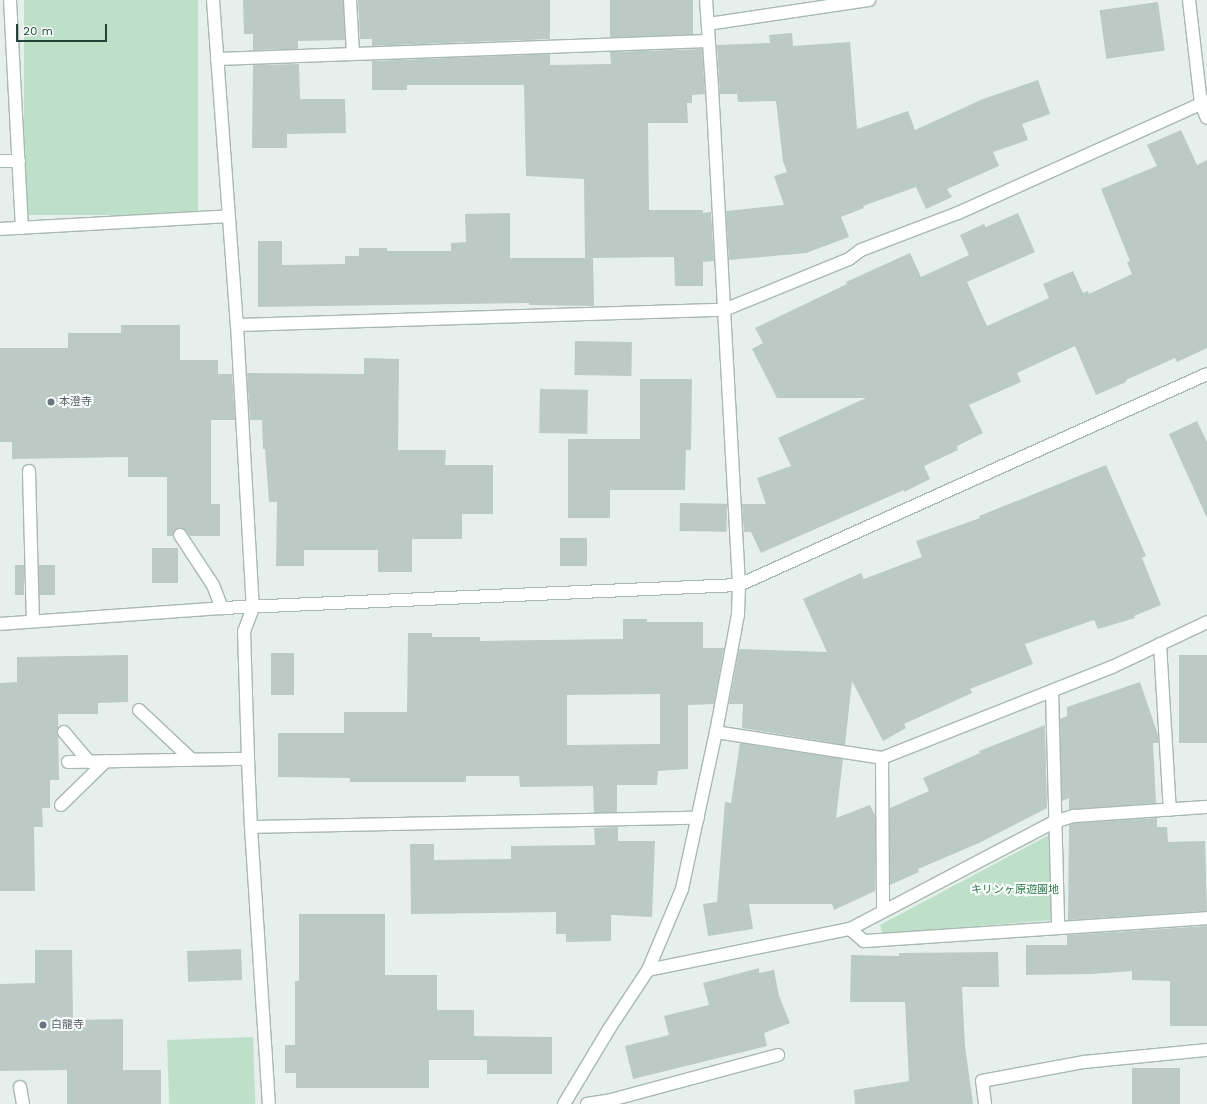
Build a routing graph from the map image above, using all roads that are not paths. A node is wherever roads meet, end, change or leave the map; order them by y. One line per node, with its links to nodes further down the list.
1 (10, 0): 14 (street)
2 (213, 0): 10 (street)
3 (350, 0): 9 (street)
4 (706, 0): 7 (street)
5 (868, 0): 7 (street)
6 (1189, 0): 11 (street)
7 (708, 24): 8 (street)
8 (709, 41): 9 (street); 18 (street)
9 (353, 54): 10 (street)
10 (217, 59): 15 (street)
11 (1204, 103): 12 (street); 18 (street)
12 (1207, 118)
13 (0, 161): 14 (street)
14 (19, 161): 16 (street)
15 (229, 216): 16 (street); 19 (street)
16 (22, 228): 17 (street)
17 (0, 229)
18 (724, 310): 19 (street); 23 (street)
19 (237, 325): 25 (street)
20 (1207, 374): 23 (street)
21 (29, 471): 26 (street)
22 (180, 536): 24 (street)
23 (739, 585): 25 (street); 33 (street)
24 (222, 608): 25 (street); 26 (street)
25 (253, 608): 36 (street)
26 (33, 621): 28 (street)
27 (1207, 622): 29 (street)
28 (0, 624)
29 (1160, 644): 30 (street); 42 (street)
30 (1052, 691): 34 (street); 44 (street)
31 (138, 710): 35 (street)
32 (64, 732): 38 (street)
33 (716, 732): 34 (street); 43 (street)
34 (882, 758): 46 (street)
35 (191, 759): 36 (street); 39 (street)
36 (248, 759): 45 (street)
37 (68, 762): 38 (street)
38 (89, 762): 39 (street)
39 (106, 762): 40 (street)
40 (61, 805)
41 (1207, 807): 42 (street)
42 (1170, 810): 44 (street)
43 (698, 818): 45 (street); 50 (street)
44 (1054, 822): 46 (street); 48 (street)
45 (251, 828): 55 (street)
46 (883, 911): 49 (street)
47 (1207, 918): 48 (street)
48 (1058, 927): 49 (street)
49 (850, 929): 50 (street)
50 (648, 970): 56 (street)
51 (1207, 1050): 58 (street)
52 (778, 1055): 57 (street)
53 (20, 1086): 54 (street)
54 (23, 1104)
55 (269, 1104)
56 (564, 1104)
57 (587, 1104)
58 (985, 1104)

